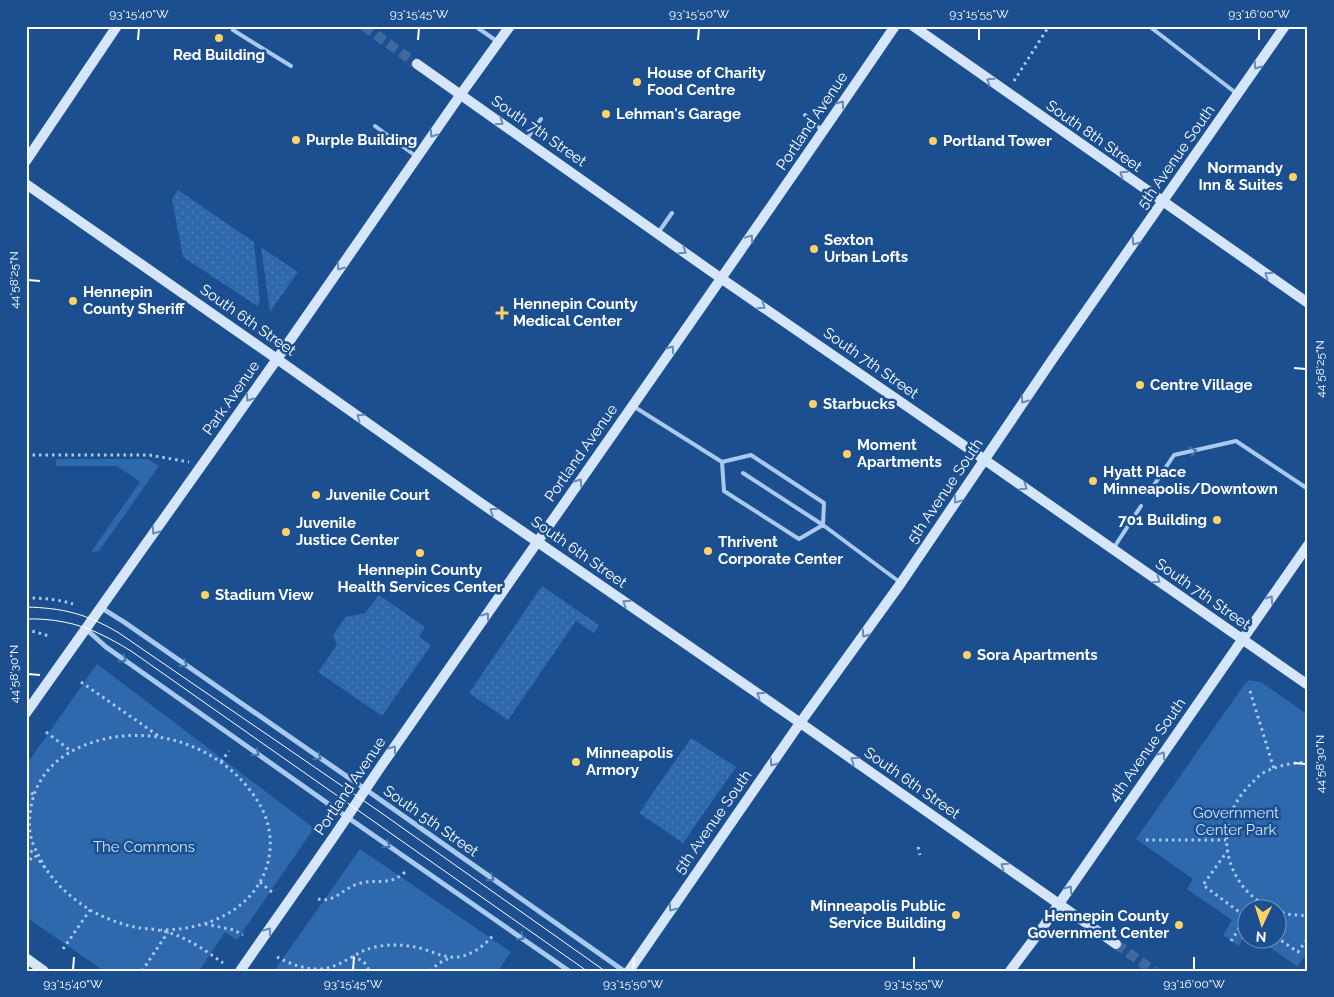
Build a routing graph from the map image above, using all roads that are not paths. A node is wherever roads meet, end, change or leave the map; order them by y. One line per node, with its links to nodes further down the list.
1 (117, 26): 20 (main road)
2 (475, 26): 9 (lane)
3 (510, 26): 9 (main road, Park Avenue)
4 (895, 26): 17 (main road, Portland Avenue, one-way to 4)
5 (913, 26): 22 (main road, South 8th Street, one-way to 5)
6 (1149, 26): 13 (lane)
7 (1285, 26): 13 (main road, 5th Avenue South, one-way to 13)
8 (233, 30): 11 (lane)
9 (498, 42): 12 (main road, Park Avenue)
10 (417, 64): 12 (main road, South 7th Street)
11 (291, 66)
12 (461, 94): 18 (main road, South 7th Street, one-way to 18); 19 (main road, Park Avenue, one-way to 19)
13 (1238, 94): 22 (main road, 5th Avenue South)
14 (805, 115): 17 (lane)
15 (541, 119): 18 (lane)
16 (375, 126): 19 (lane)
17 (823, 131): 25 (main road, Portland Avenue, one-way to 17)
18 (526, 140): 24 (main road, South 7th Street)
19 (417, 157): 27 (main road, Park Avenue, one-way to 27)
20 (26, 162)
21 (26, 184): 27 (main road, South 6th Street)
22 (1163, 202): 26 (main road, South 8th Street, one-way to 22); 29 (main road, 5th Avenue South, one-way to 29)
23 (672, 213): 24 (lane)
24 (658, 234): 25 (main road, South 7th Street, one-way to 25)
25 (722, 279): 28 (main road, Portland Avenue, one-way to 25); 29 (main road, South 7th Street, one-way to 29)
26 (1308, 303)
27 (277, 359): 36 (main road, South 6th Street, one-way to 27); 40 (main road, Park Avenue, one-way to 40)
28 (632, 405): 30 (lane); 36 (main road, Portland Avenue, one-way to 28)
29 (984, 459): 38 (main road, South 7th Street, one-way to 38); 39 (main road, 5th Avenue South, one-way to 39)
30 (722, 462): 35 (lane); 35 (lane)
31 (743, 473): 35 (lane)
32 (1308, 489): 33 (lane, one-way to 32)
33 (1148, 494)
34 (1140, 506): 38 (lane)
35 (823, 525): 39 (lane)
36 (538, 542): 45 (main road, South 6th Street, one-way to 36); 46 (main road, Portland Avenue, one-way to 36)
37 (1308, 545): 42 (main road, 4th Avenue South, one-way to 37)
38 (1113, 549): 42 (main road, South 7th Street, one-way to 42)
39 (901, 583): 45 (main road, 5th Avenue South, one-way to 45)
40 (100, 607): 41 (main road, Park Avenue); 46 (street, South 5th Street, one-way to 46)
41 (86, 628): 44 (main road, Park Avenue); 47 (street, one-way to 47)
42 (1242, 639): 43 (main road, South 7th Street); 48 (main road, 4th Avenue South, one-way to 42)
43 (1308, 685)
44 (26, 713)
45 (800, 723): 48 (main road, South 6th Street, one-way to 45); 55 (main road, 5th Avenue South, one-way to 55)
46 (365, 789): 47 (main road, Portland Avenue); 54 (street, South 5th Street, one-way to 54)
47 (347, 817): 52 (main road, Portland Avenue, one-way to 47); 53 (street, one-way to 53)
48 (1058, 904): 49 (main road, South 6th Street); 56 (main road, 4th Avenue South)
49 (1116, 944)
50 (26, 958): 51 (main road)
51 (44, 971)
52 (240, 971)
53 (569, 971)
54 (624, 971)
55 (628, 971)
56 (1010, 971)

